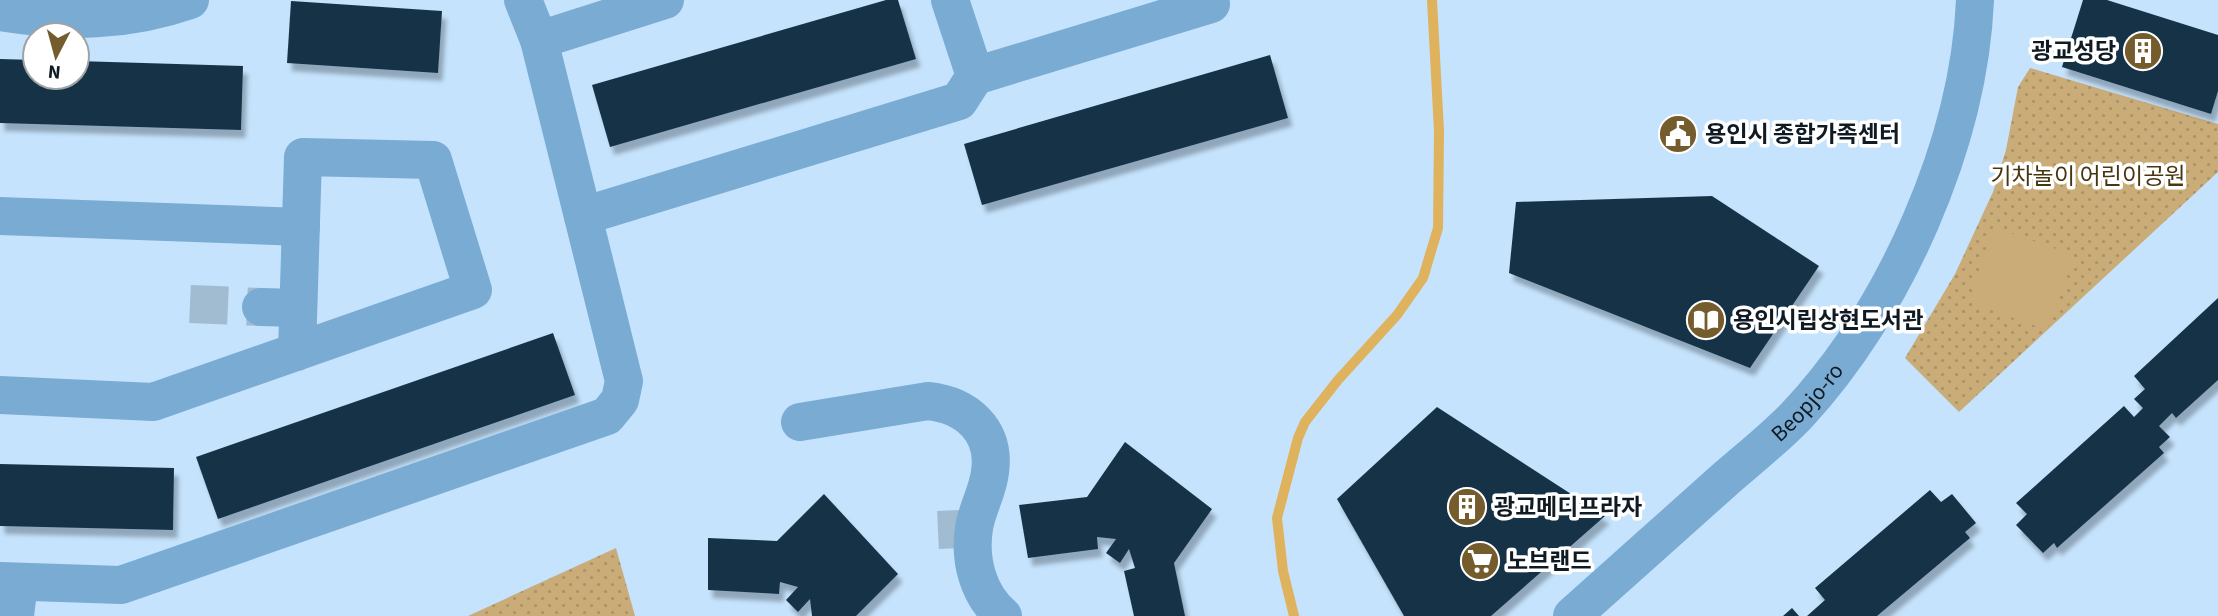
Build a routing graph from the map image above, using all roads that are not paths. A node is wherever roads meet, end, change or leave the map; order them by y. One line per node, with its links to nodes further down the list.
1 (190, 0): 7 (street)
2 (523, 0): 8 (street)
3 (666, 0): 8 (street)
4 (950, 0): 9 (street)
5 (1210, 0): 9 (street)
6 (1975, 0): 20 (street, Beopjo-ro)
7 (0, 12)
8 (539, 40): 11 (street)
9 (975, 76): 11 (street)
10 (0, 216): 12 (street)
11 (583, 216): 18 (street)
12 (301, 227): 14 (street); 15 (street)
13 (261, 307): 14 (street)
14 (298, 308): 15 (street)
15 (297, 352): 16 (street)
16 (0, 395)
17 (800, 422): 19 (street)
18 (11, 593)
19 (1003, 616)
20 (1572, 616)

